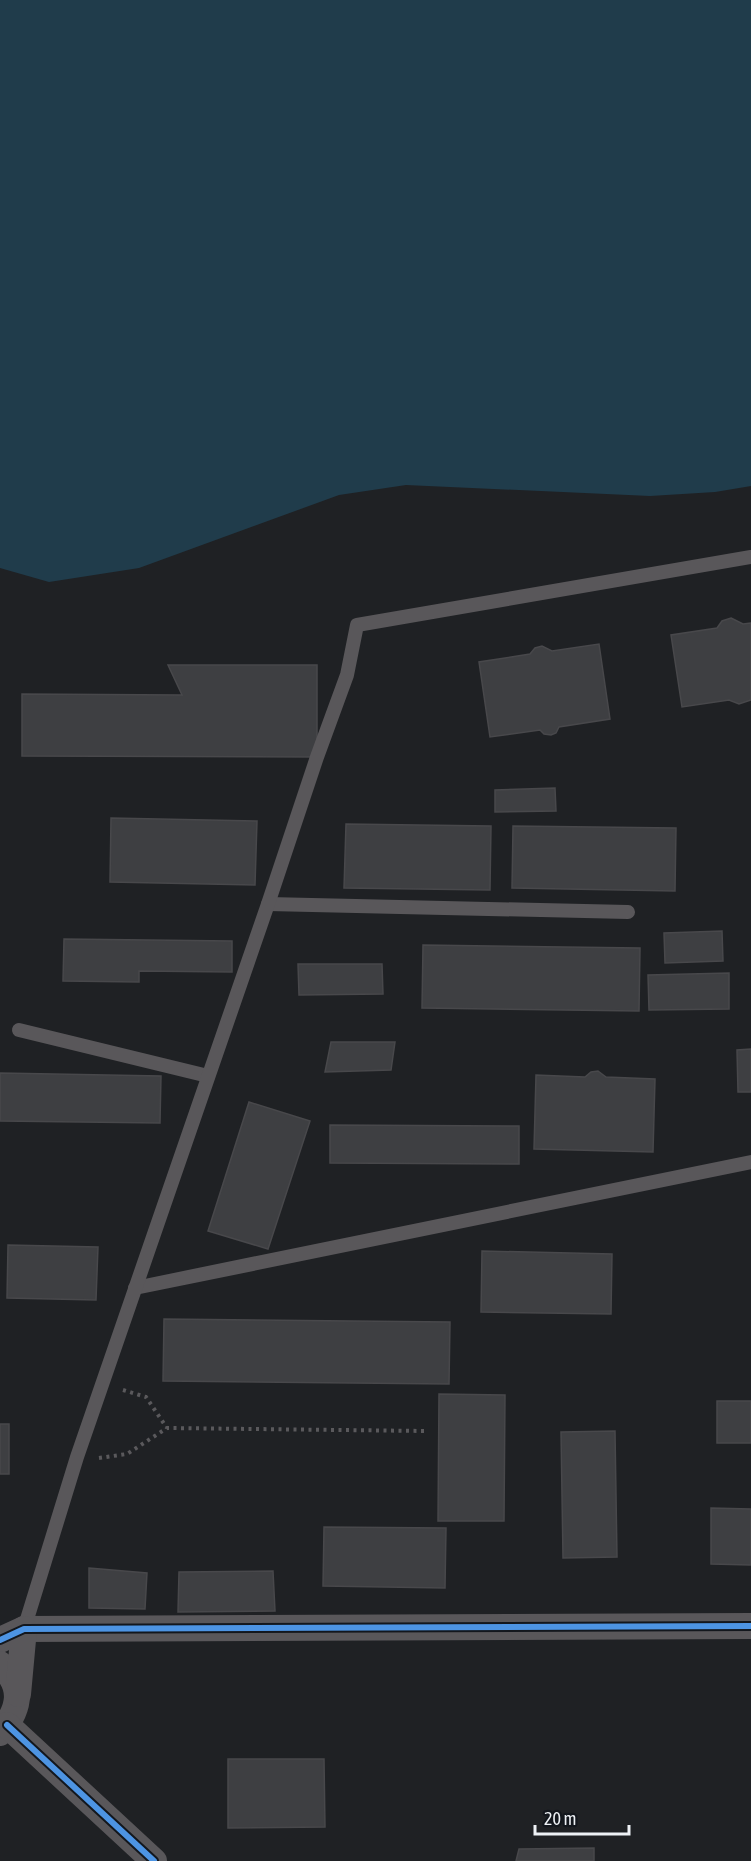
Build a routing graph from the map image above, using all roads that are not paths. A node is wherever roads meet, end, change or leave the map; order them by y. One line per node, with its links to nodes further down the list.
1 (751, 558): 2 (lane)
2 (268, 904): 3 (lane); 5 (lane)
3 (628, 912)
4 (19, 1030): 5 (lane)
5 (208, 1076): 7 (lane)
6 (751, 1162): 7 (lane)
7 (135, 1288): 9 (lane)
8 (751, 1626): 9 (street)
9 (24, 1629): 10 (street); 12 (street)
10 (0, 1640)
11 (0, 1664): 12 (street)
12 (18, 1695): 13 (street)
13 (4, 1729): 14 (street)
14 (154, 1861)

